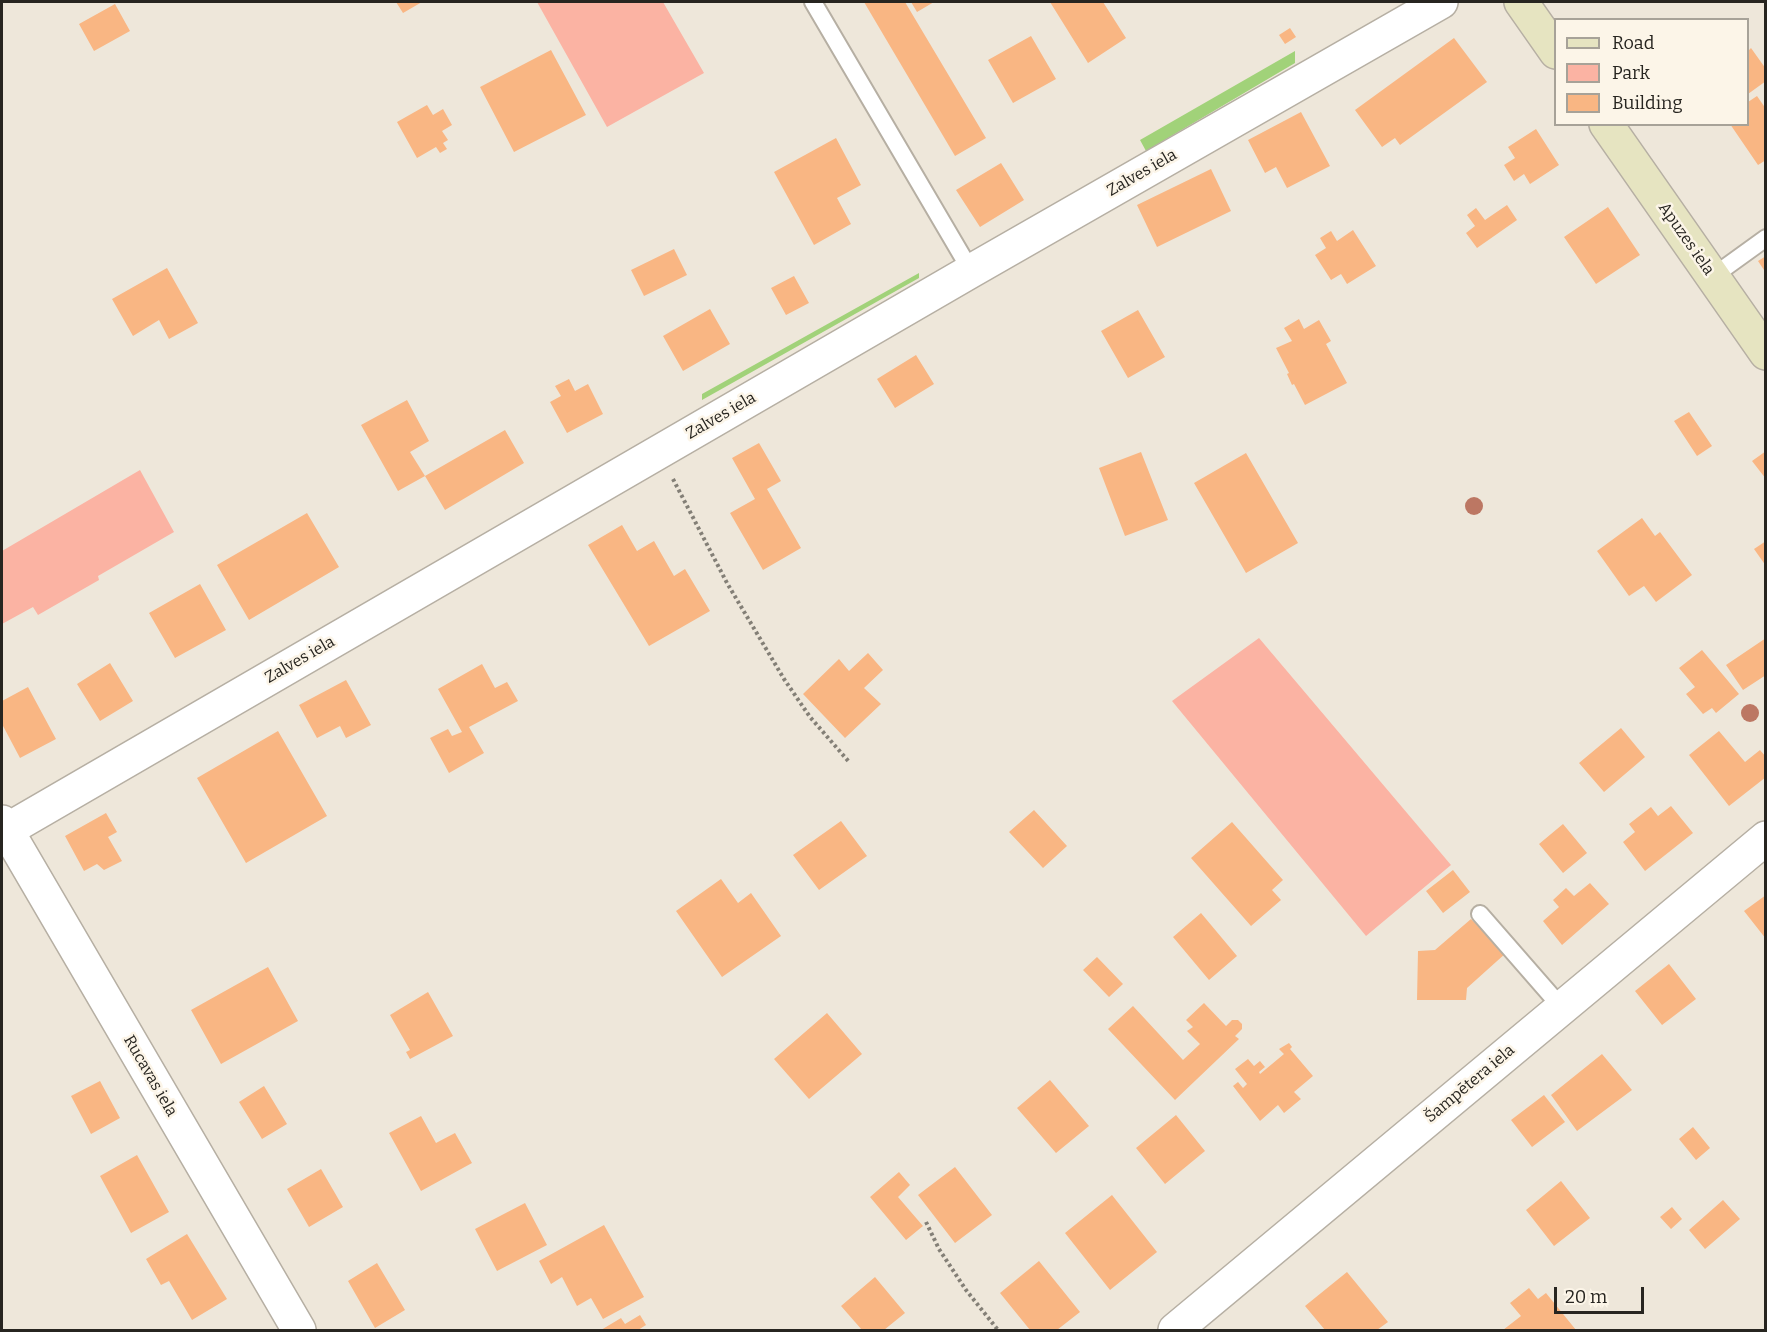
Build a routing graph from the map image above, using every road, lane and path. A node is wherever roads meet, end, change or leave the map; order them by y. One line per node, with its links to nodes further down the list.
1 (813, 2): 7 (lane)
2 (1441, 2): 7 (street, Zalves iela)
3 (1521, 2): 4 (street)
4 (1554, 49)
5 (1607, 126): 8 (street, Apuzes iela)
6 (1766, 238): 8 (lane)
7 (971, 271): 10 (street, Zalves iela)
8 (1712, 277): 9 (street, Apuzes iela)
9 (1766, 353)
10 (657, 453): 11 (path); 12 (street, Zalves iela)
11 (850, 763)
12 (3, 828): 17 (street, Rucavas iela)
13 (1766, 838): 15 (street, Šampētera iela)
14 (1480, 914): 15 (lane)
15 (1562, 1008): 19 (street, Šampētera iela)
16 (926, 1222): 18 (path)
17 (299, 1330)
18 (998, 1330)
19 (1175, 1330)

